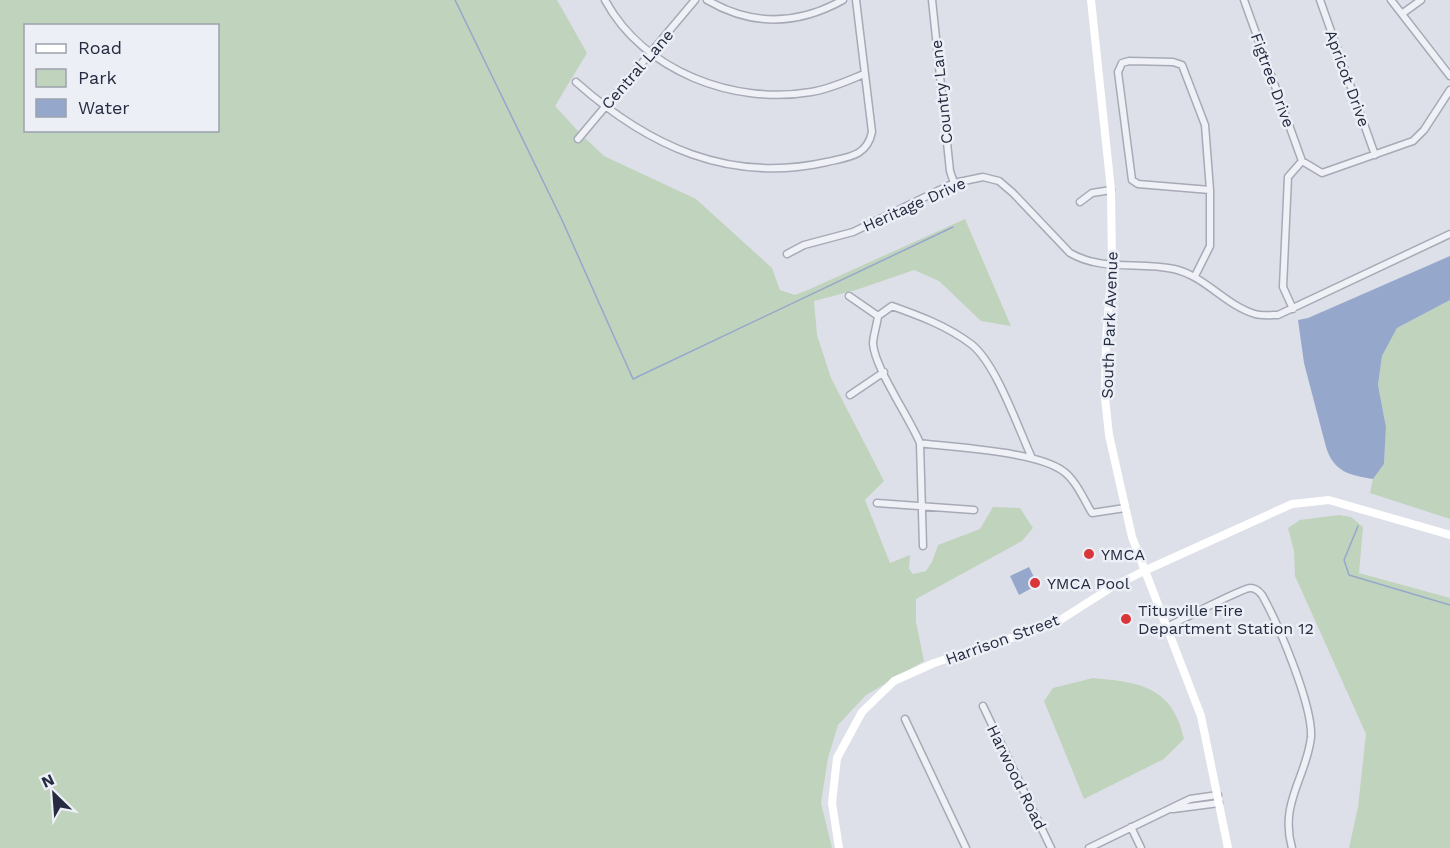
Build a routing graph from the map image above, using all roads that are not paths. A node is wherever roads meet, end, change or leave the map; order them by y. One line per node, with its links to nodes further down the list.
1 (605, 0): 13 (street)
2 (696, 0): 13 (street, Central Lane)
3 (707, 0): 4 (street)
4 (843, 0)
5 (856, 0): 14 (street)
6 (932, 0): 22 (street, Country Lane)
7 (1091, 0): 23 (street, South Park Avenue)
8 (1244, 0): 21 (street, Figtree Drive)
9 (1320, 0): 20 (street, Apricot Drive)
10 (1391, 0): 12 (street)
11 (1421, 0): 12 (street)
12 (1403, 13): 15 (street)
13 (652, 53): 14 (street); 18 (street, Central Lane)
14 (864, 74): 18 (street)
15 (1450, 76)
16 (576, 82): 18 (street)
17 (1450, 90): 20 (street)
18 (604, 107): 19 (street, Central Lane)
19 (578, 139)
20 (1375, 155): 21 (street)
21 (1302, 161): 31 (street)
22 (954, 183): 27 (street, Heritage Drive); 28 (street, Heritage Drive)
23 (1111, 190): 25 (street); 28 (street, South Park Avenue)
24 (1210, 190): 24 (street); 29 (street)
25 (1080, 202)
26 (1450, 234): 31 (street, Heritage Drive)
27 (787, 254)
28 (1112, 265): 29 (street, Heritage Drive); 39 (street, South Park Avenue)
29 (1195, 276): 31 (street, Heritage Drive)
30 (849, 296): 32 (street)
31 (1293, 309)
32 (878, 316): 33 (street); 36 (street)
33 (884, 372): 34 (street); 35 (street)
34 (850, 394)
35 (920, 443): 36 (street); 38 (street)
36 (1032, 458): 39 (street)
37 (877, 503): 38 (street)
38 (923, 507): 40 (street); 42 (street)
39 (1125, 508): 43 (street, South Park Avenue)
40 (974, 510)
41 (1450, 535): 43 (street, Harrison Street)
42 (923, 546)
43 (1144, 571): 44 (street, South Park Avenue); 49 (street, Harrison Street)
44 (1167, 627): 47 (street, South Park Avenue); 55 (street)
45 (983, 705): 51 (street, Harwood Road)
46 (904, 719): 50 (street)
47 (1219, 799): 48 (street); 54 (street, South Park Avenue)
48 (1131, 827): 52 (street); 53 (street)
49 (839, 848)
50 (966, 848)
51 (1051, 848)
52 (1089, 848)
53 (1141, 848)
54 (1228, 848)
55 (1292, 848)

